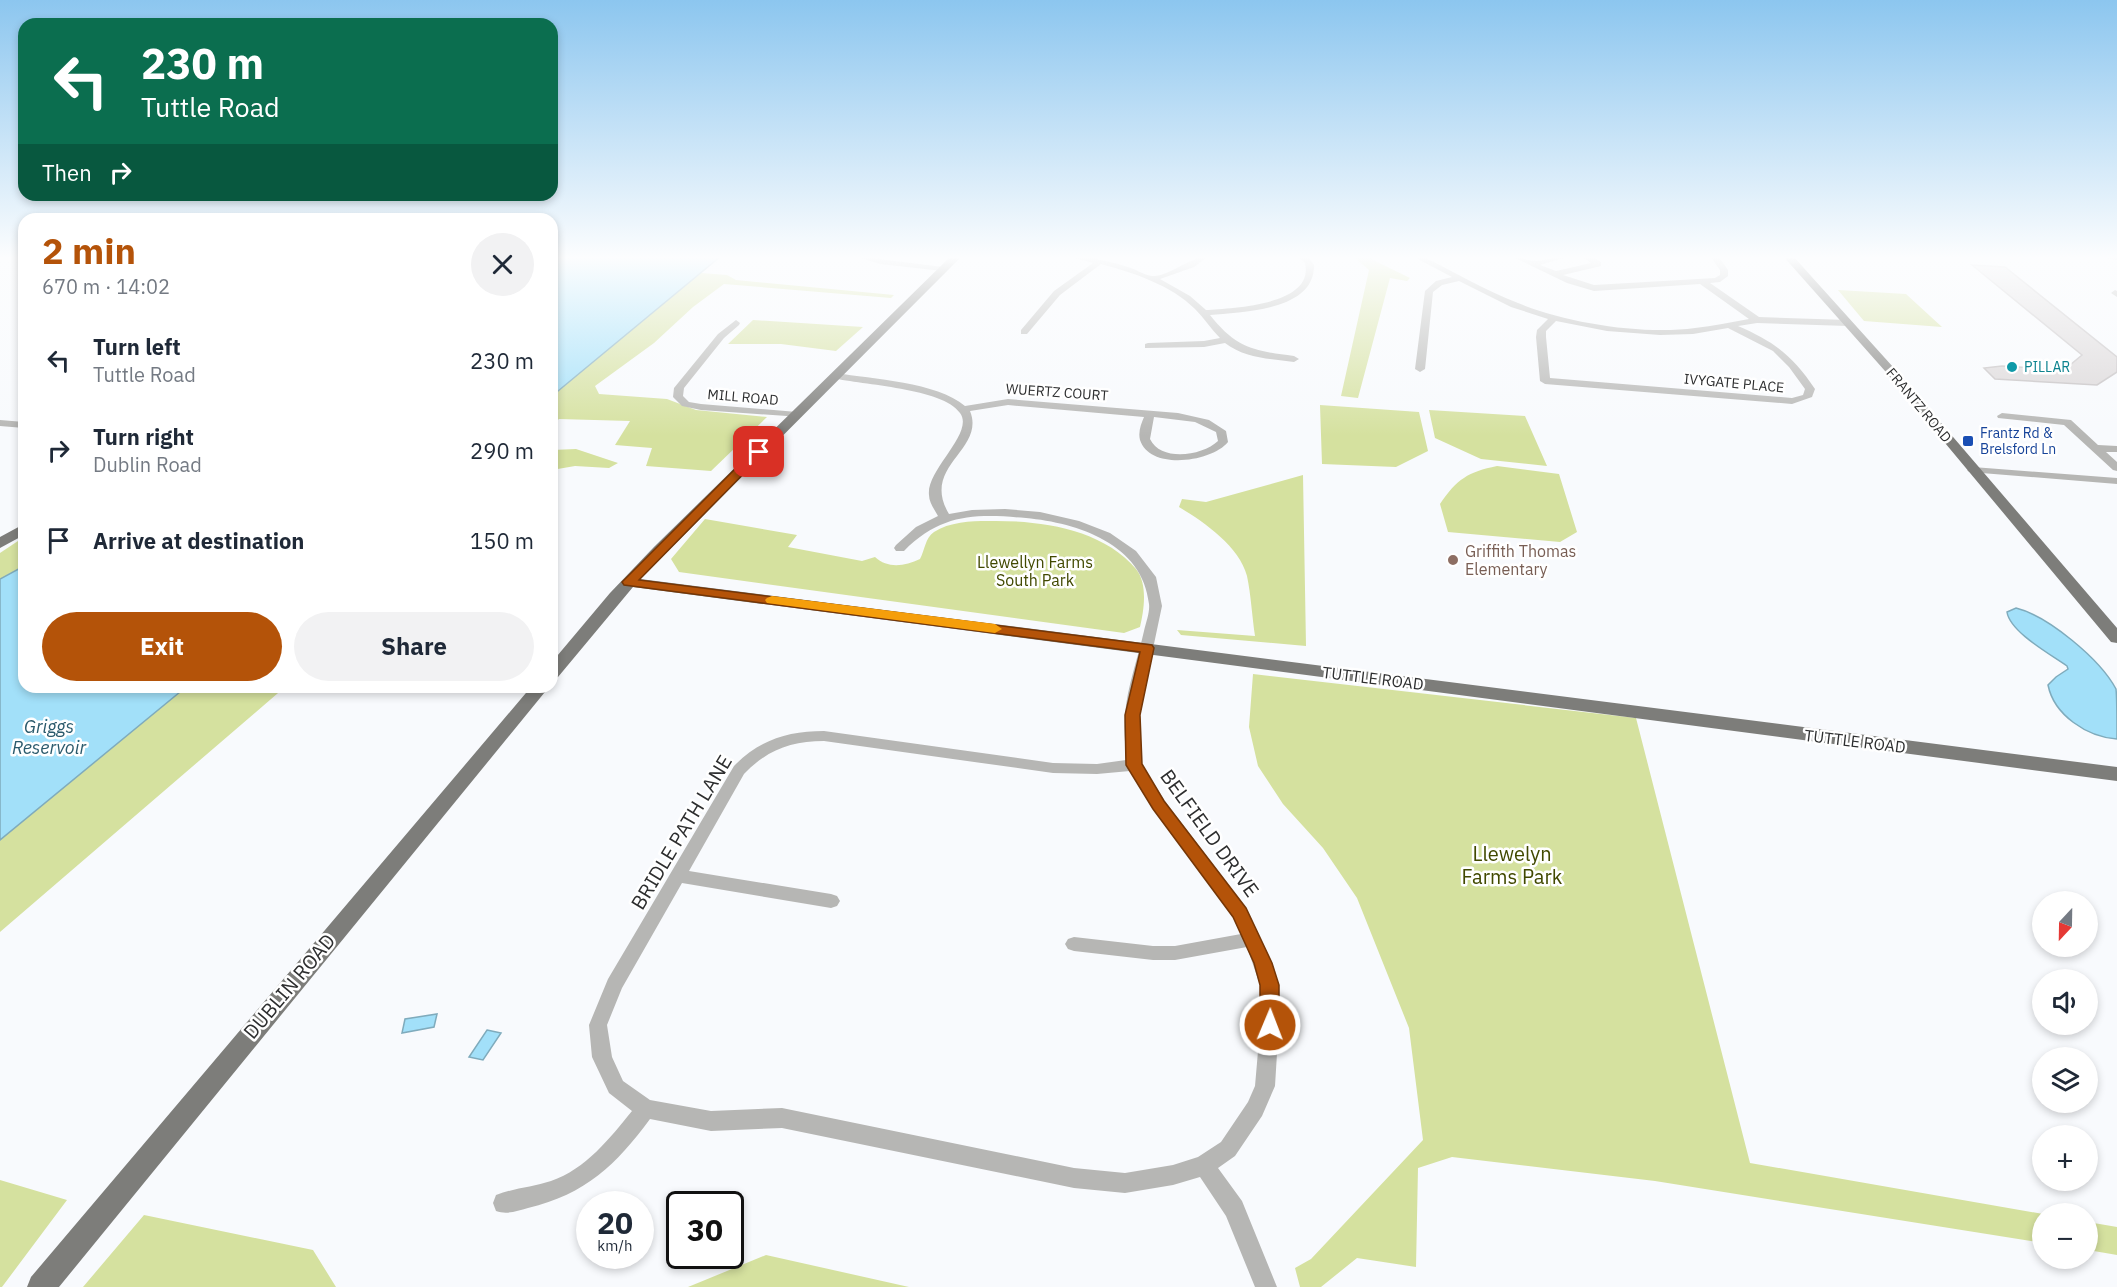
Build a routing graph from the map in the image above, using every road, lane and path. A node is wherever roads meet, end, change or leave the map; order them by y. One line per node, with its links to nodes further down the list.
1 (896, 316): 18 (main road)
2 (1037, 316): 13 (street)
3 (1207, 316): 14 (street)
4 (1426, 316): 17 (street)
5 (1548, 316): 8 (street)
6 (1751, 316): 9 (street)
7 (1842, 316): 11 (main road, FRANTZ ROAD)
8 (1554, 318): 12 (street); 12 (street, IVYGATE PLACE)
9 (1757, 320): 11 (street); 12 (street)
10 (736, 322): 21 (street, MILL ROAD)
11 (1848, 323): 28 (main road, FRANTZ ROAD)
12 (1729, 325)
13 (1024, 332)
14 (1226, 340): 15 (street); 16 (street)
15 (1148, 346)
16 (1294, 359)
17 (1420, 369)
18 (836, 376): 19 (street); 21 (main road)
19 (963, 409): 20 (street, WUERTZ COURT); 30 (street)
20 (1150, 414): 20 (street, WUERTZ COURT)
21 (797, 415): 34 (main road)
22 (2002, 416): 25 (street)
23 (0, 423): 24 (street)
24 (18, 424)
25 (2095, 448): 26 (street); 27 (street)
26 (2117, 449)
27 (2117, 468)
28 (1973, 470): 29 (street); 35 (main road, FRANTZ ROAD)
29 (2117, 481)
30 (945, 518): 33 (street, BELFIELD DRIVE); 36 (street, BELFIELD DRIVE)
31 (18, 532): 32 (main road)
32 (0, 543)
33 (900, 548)
34 (629, 582): 36 (main road, TUTTLE ROAD); 37 (main road)
35 (2117, 638)
36 (1147, 648): 39 (street, BELFIELD DRIVE); 40 (main road, TUTTLE ROAD)
37 (558, 666)
38 (535, 693): 48 (main road, DUBLIN ROAD)
39 (1134, 765): 41 (street, BRIDLE PATH LANE); 43 (street, BELFIELD DRIVE)
40 (2117, 774)
41 (678, 876): 42 (street); 45 (street, BRIDLE PATH LANE)
42 (831, 901)
43 (1253, 939): 44 (street); 46 (street, BELFIELD DRIVE)
44 (1074, 944)
45 (646, 1109): 46 (street, BELFIELD DRIVE); 47 (street)
46 (1204, 1165): 49 (street)
47 (504, 1203)
48 (40, 1287)
49 (1266, 1287)

